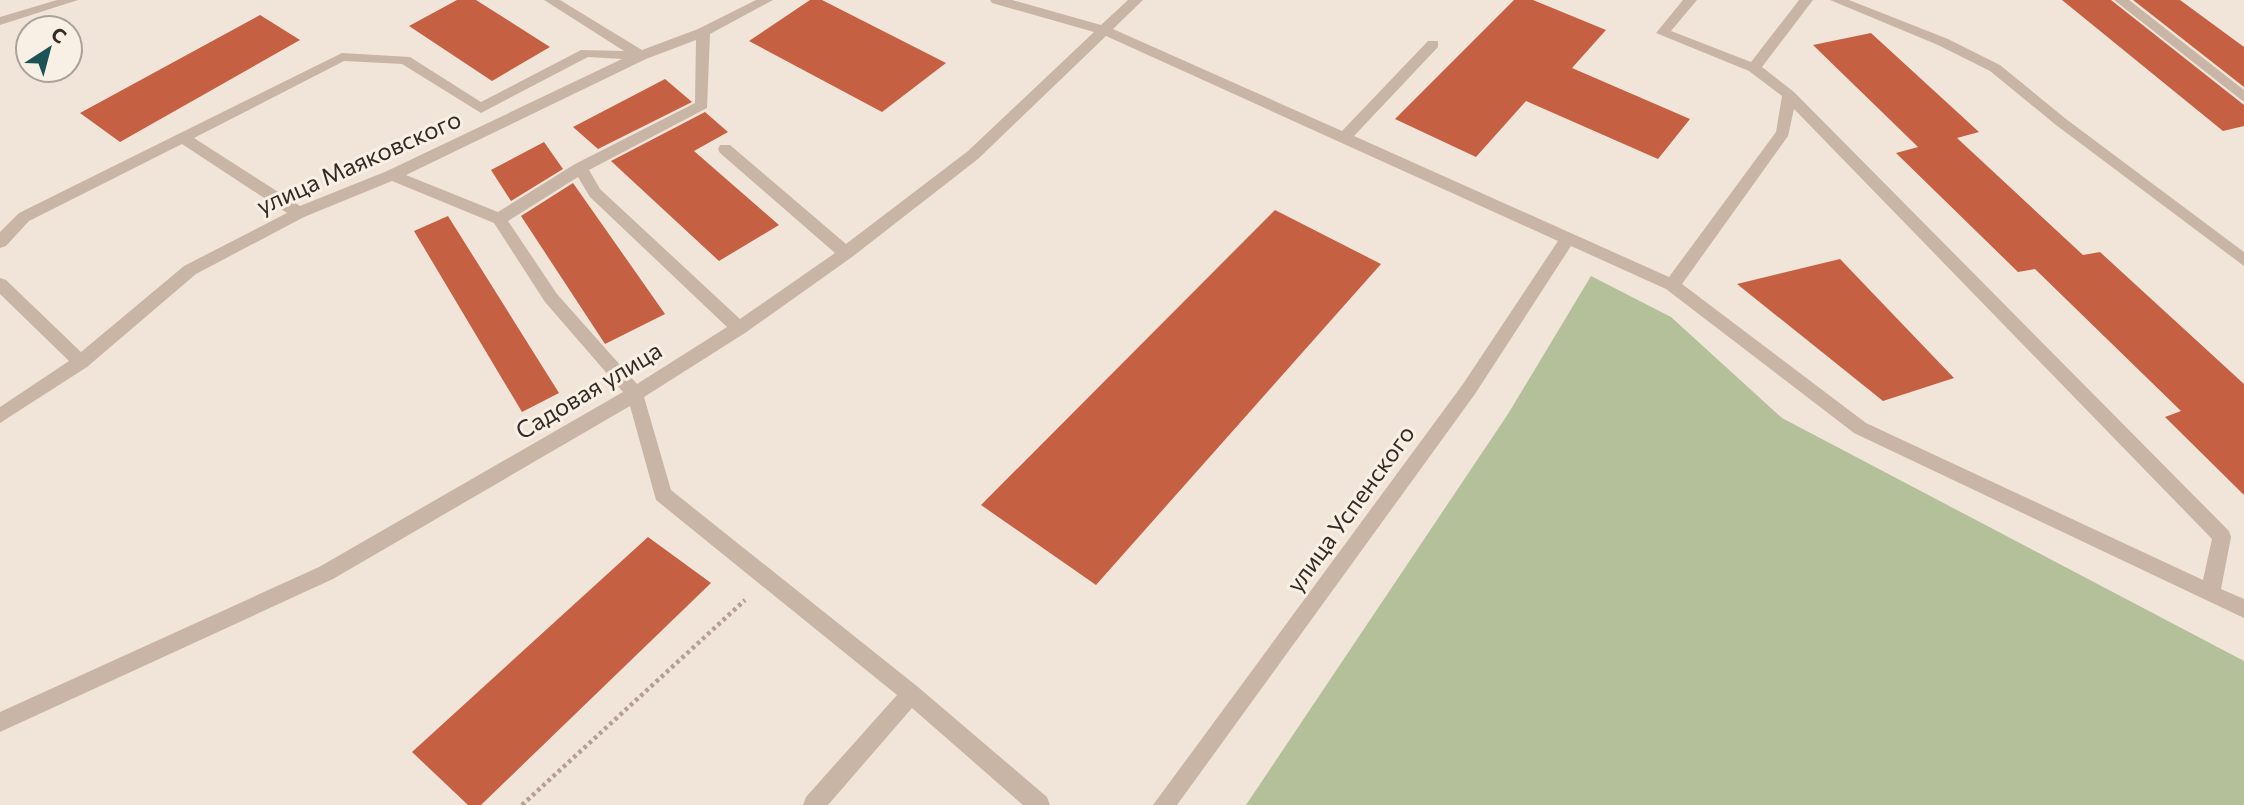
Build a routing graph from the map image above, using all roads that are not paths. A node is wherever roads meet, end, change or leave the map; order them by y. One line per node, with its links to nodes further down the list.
1 (71, 0): 10 (street)
2 (551, 0): 14 (street)
3 (766, 0): 12 (street, улица Маяковского)
4 (997, 0): 11 (street)
5 (1136, 0): 11 (street, Садовая улица)
6 (1690, 0): 15 (street)
7 (1806, 0): 15 (street)
8 (1837, 0): 28 (street)
9 (2121, 0): 17 (street)
10 (0, 20)
11 (1105, 31): 19 (street); 27 (street, Садовая улица)
12 (703, 32): 14 (street, улица Маяковского); 21 (street)
13 (1433, 44): 19 (street)
14 (641, 56): 18 (street); 22 (street, улица Маяковского)
15 (1754, 68): 16 (street)
16 (1789, 95): 30 (street); 35 (street)
17 (2244, 97)
18 (182, 137): 23 (street); 26 (street)
19 (1343, 139): 25 (street)
20 (725, 149): 27 (street)
21 (580, 168): 24 (street); 31 (street)
22 (392, 175): 23 (street, улица Маяковского); 24 (street)
23 (299, 213): 32 (street, улица Маяковского)
24 (499, 219): 33 (street)
25 (1569, 237): 30 (street); 41 (street, улица Успенского)
26 (0, 242)
27 (846, 253): 31 (street, Садовая улица)
28 (2242, 256)
29 (0, 284): 32 (street)
30 (1672, 285): 35 (street)
31 (739, 328): 33 (street, Садовая улица)
32 (81, 362): 34 (street, улица Маяковского)
33 (635, 394): 37 (street); 38 (street, Садовая улица)
34 (0, 416)
35 (2210, 593): 36 (street)
36 (2244, 609)
37 (911, 694): 39 (street); 40 (street)
38 (0, 722)
39 (814, 805)
40 (1039, 805)
41 (1164, 805)

